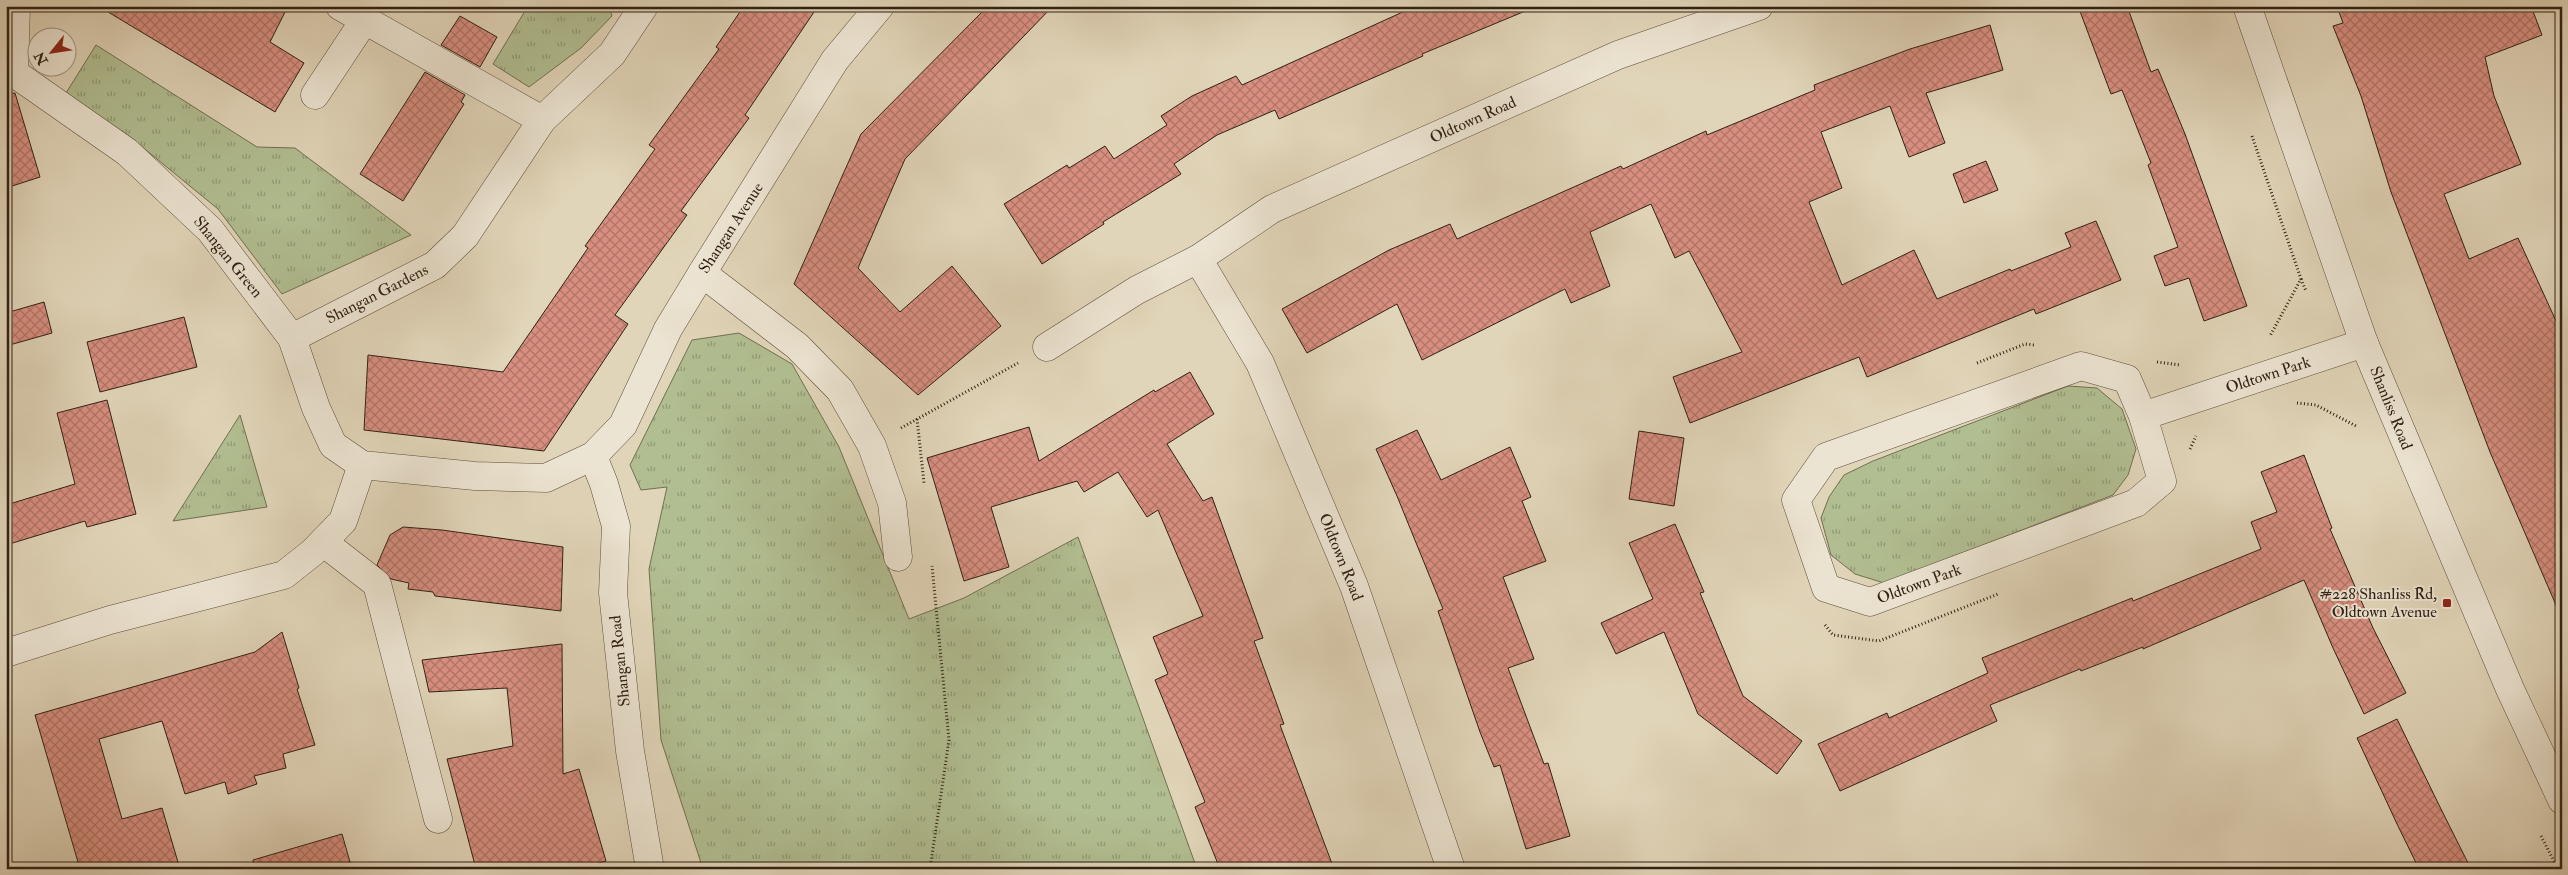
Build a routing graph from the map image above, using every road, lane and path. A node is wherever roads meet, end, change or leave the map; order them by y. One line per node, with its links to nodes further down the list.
1 (16, 6): 8 (street, Shangan Green)
2 (340, 6): 7 (street)
3 (644, 6): 10 (street, Shangan Gardens)
4 (880, 6): 12 (street, Shangan Avenue)
5 (1759, 6): 11 (street, Oldtown Road)
6 (2247, 6): 14 (street, Shanliss Road)
7 (364, 21): 9 (street); 10 (street)
8 (10, 73): 13 (street, Shangan Green)
9 (315, 95)
10 (542, 120): 13 (street, Shangan Gardens)
11 (1198, 259): 15 (street, Oldtown Road); 32 (street, Oldtown Road)
12 (702, 273): 18 (street); 19 (street, Shangan Avenue)
13 (292, 338): 20 (street, Shangan Green)
14 (2364, 343): 16 (street, Oldtown Park); 26 (street, Shanliss Road)
15 (1047, 347): 17 (path)
16 (2144, 416): 16 (street, Oldtown Park)
17 (917, 418): 18 (path); 21 (path)
18 (872, 446): 23 (street)
19 (593, 456): 20 (street, Shangan Green); 30 (street, Shangan Road)
20 (362, 465): 22 (street)
21 (924, 487)
22 (323, 542): 25 (street); 27 (street)
23 (898, 557)
24 (932, 565): 31 (path)
25 (6, 654)
26 (2562, 800)
27 (438, 819)
28 (2541, 836): 29 (path)
29 (2556, 865)
30 (650, 869)
31 (930, 869)
32 (1451, 869)

